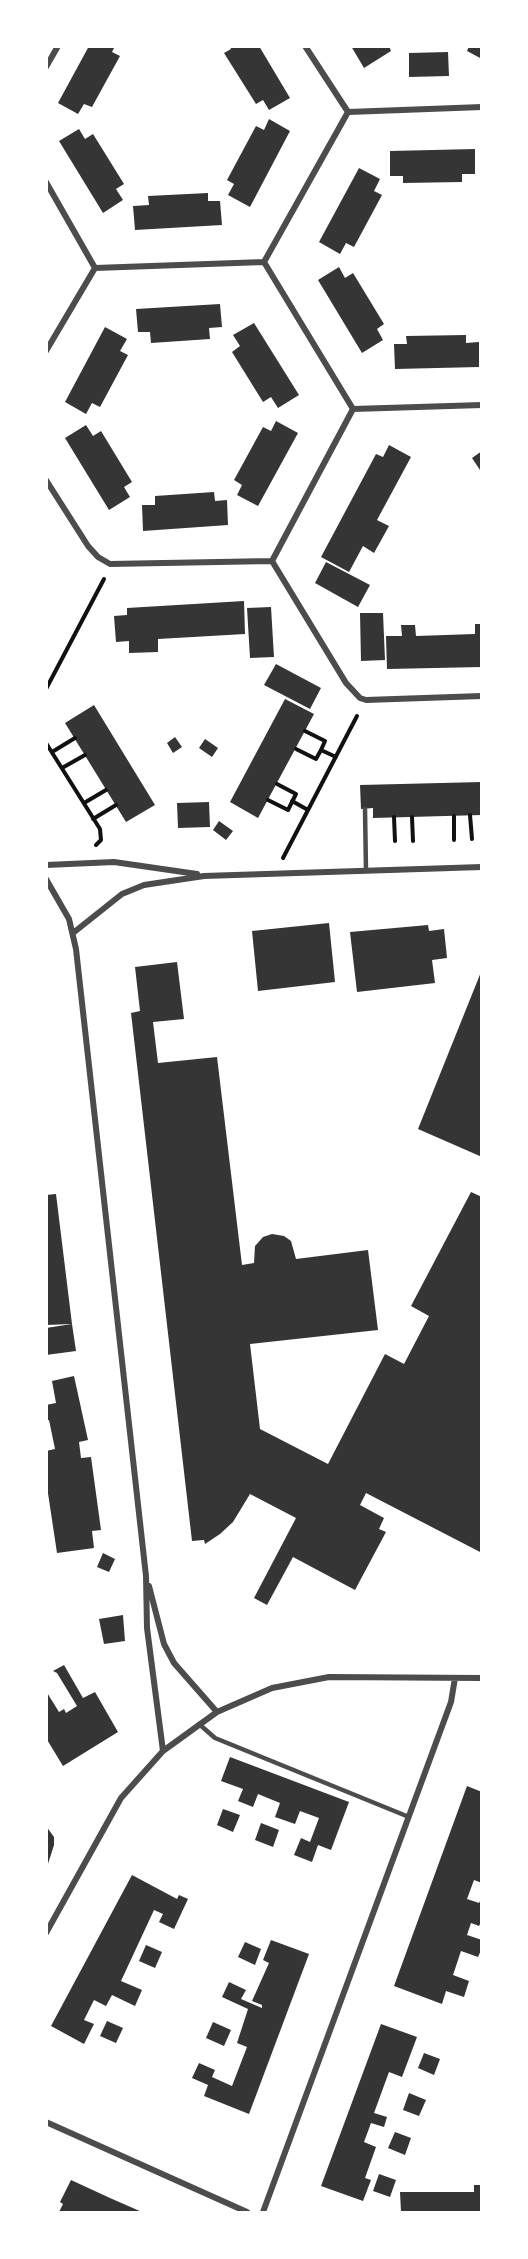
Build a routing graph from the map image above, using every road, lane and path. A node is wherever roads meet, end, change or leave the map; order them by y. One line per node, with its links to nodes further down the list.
1 (58, 46): 3 (street)
2 (305, 46): 5 (street)
3 (46, 67)
4 (482, 107): 5 (street)
5 (348, 112): 7 (street)
6 (46, 182): 8 (street)
7 (264, 262): 8 (street); 11 (street)
8 (95, 268): 9 (street)
9 (46, 351)
10 (482, 405): 11 (street)
11 (353, 409): 13 (street)
12 (46, 480): 14 (street)
13 (272, 561): 14 (street); 16 (street)
14 (110, 564): 15 (path)
15 (46, 689)
16 (482, 696)
17 (360, 711): 25 (path)
18 (305, 731): 22 (path)
19 (75, 738): 23 (path)
20 (46, 742): 23 (path)
21 (296, 749): 22 (path)
22 (321, 750): 25 (path)
23 (52, 752): 26 (path)
24 (85, 755): 26 (path)
25 (336, 757): 34 (path)
26 (62, 768): 31 (path)
27 (277, 784): 30 (path)
28 (106, 790): 31 (path)
29 (268, 800): 30 (path)
30 (292, 801): 34 (path)
31 (84, 803): 39 (path)
32 (116, 805): 39 (path)
33 (365, 809): 47 (lane)
34 (308, 810): 48 (path)
35 (470, 815): 40 (path)
36 (454, 816): 41 (path)
37 (394, 817): 42 (path)
38 (412, 817): 43 (path)
39 (93, 819): 44 (path)
40 (472, 839)
41 (454, 840)
42 (395, 841)
43 (413, 841)
44 (93, 848)
45 (46, 865): 49 (street)
46 (482, 867): 47 (street)
47 (366, 871): 48 (street)
48 (274, 874): 49 (street)
49 (204, 876): 51 (street)
50 (46, 879): 51 (street)
51 (73, 933): 52 (street)
52 (146, 1576): 55 (street); 57 (street)
53 (455, 1678): 54 (street); 55 (street); 58 (street)
54 (482, 1678)
55 (217, 1712): 56 (street)
56 (199, 1724): 57 (street); 58 (lane)
57 (163, 1750): 59 (street)
58 (409, 1817): 62 (street)
59 (46, 1933)
60 (46, 2122): 61 (street)
61 (247, 2212)
62 (263, 2212)

